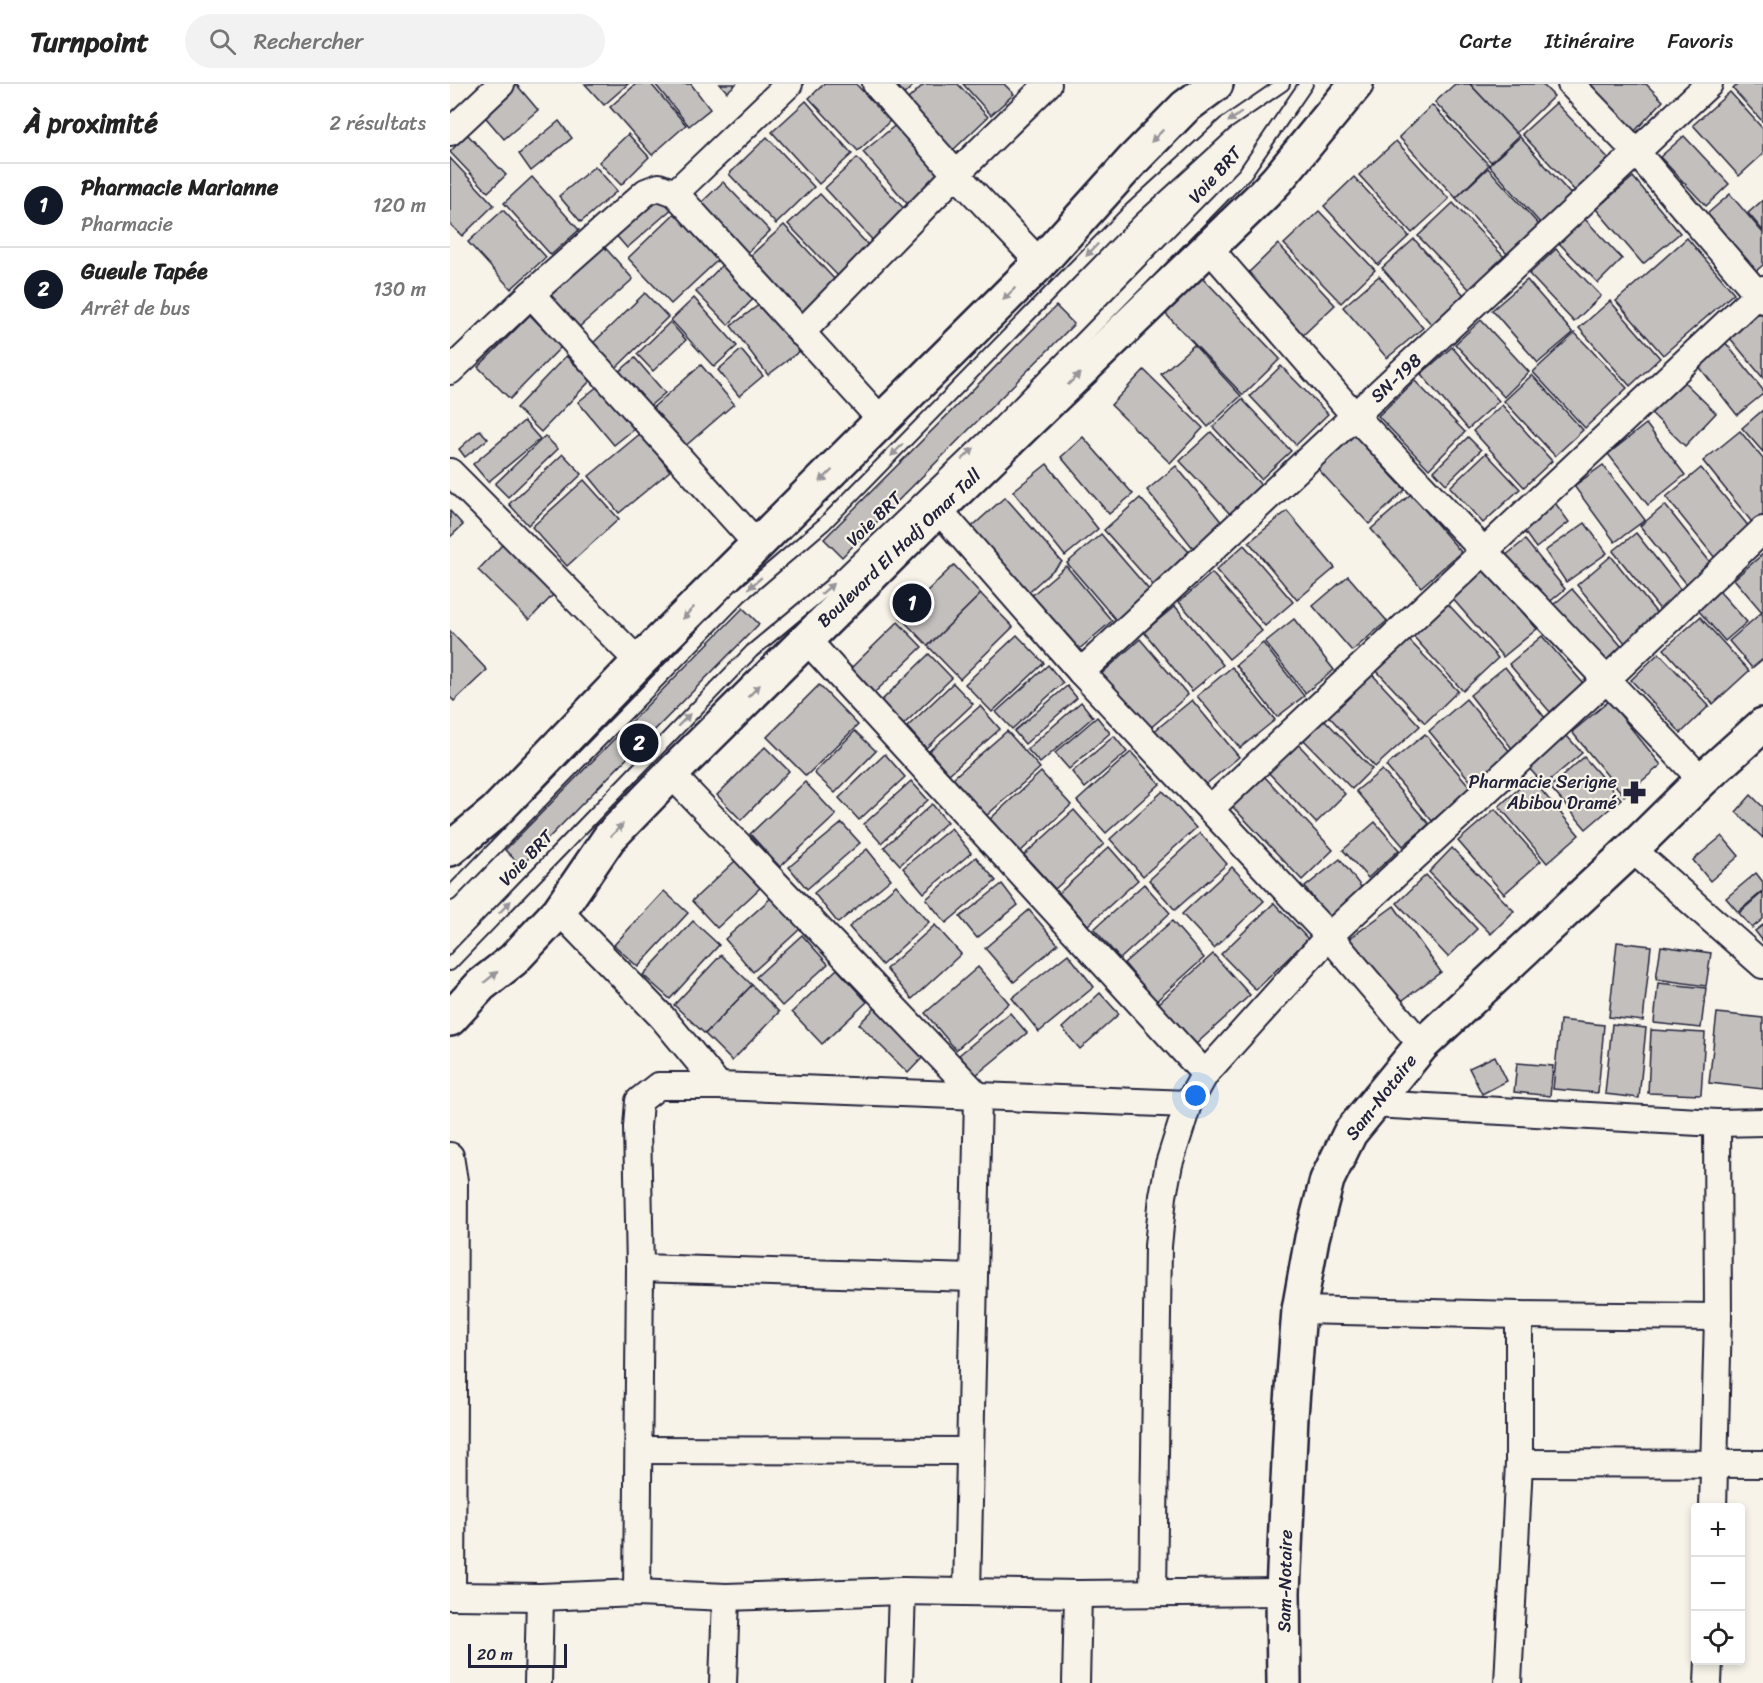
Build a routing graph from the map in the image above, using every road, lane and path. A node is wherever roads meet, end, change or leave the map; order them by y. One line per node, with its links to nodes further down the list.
1 (501, 84): 11 (street)
2 (789, 84): 14 (street)
3 (876, 84): 13 (street)
4 (1048, 84): 13 (street)
5 (1216, 84): 16 (main road, one-way to 16)
6 (1283, 84): 38 (lane, Voie BRT, one-way to 38)
7 (1306, 84): 41 (lane, Voie BRT, one-way to 7)
8 (1356, 84): 15 (main road, Boulevard El Hadj Omar Tall)
9 (1571, 84): 12 (street)
10 (1709, 84): 12 (street, SN-198)
11 (450, 132)
12 (1636, 152): 18 (street); 21 (street, SN-198)
13 (956, 174): 16 (street); 19 (street)
14 (675, 193): 17 (street); 19 (street)
15 (1209, 248): 21 (street); 24 (main road, Boulevard El Hadj Omar Tall, one-way to 15)
16 (1040, 263): 22 (main road, one-way to 22)
17 (531, 294): 20 (street); 26 (street)
18 (1761, 295): 27 (street)
19 (801, 333): 22 (street)
20 (450, 371)
21 (1355, 416): 27 (street); 30 (street, SN-198)
22 (882, 421): 26 (main road, one-way to 26)
23 (451, 475): 29 (street)
24 (939, 509): 28 (main road, Boulevard El Hadj Omar Tall); 30 (street)
25 (1763, 530): 31 (street)
26 (757, 544): 29 (main road, one-way to 29)
27 (1484, 551): 31 (street); 35 (street)
28 (806, 639): 33 (main road, Boulevard El Hadj Omar Tall, one-way to 28); 45 (street)
29 (639, 662): 36 (main road)
30 (1082, 672): 35 (street)
31 (1606, 680): 34 (street); 40 (street)
32 (1763, 725): 34 (main road, Sam-Notaire)
33 (671, 774): 39 (main road, Boulevard El Hadj Omar Tall, one-way to 33); 47 (street)
34 (1702, 780): 37 (main road, Sam-Notaire)
35 (1210, 809): 40 (street)
36 (450, 849)
37 (1632, 849): 42 (street); 44 (main road, Sam-Notaire)
38 (450, 894)
39 (559, 911): 43 (main road, Boulevard El Hadj Omar Tall, one-way to 39); 46 (street)
40 (1329, 936): 44 (street); 45 (street)
41 (450, 964)
42 (1763, 965)
43 (450, 1019)
44 (1422, 1045): 49 (main road, Sam-Notaire)
45 (1206, 1074): 48 (street)
46 (719, 1086): 47 (street); 53 (street)
47 (978, 1096): 48 (street); 54 (street)
48 (1188, 1104): 66 (street)
49 (1373, 1104): 51 (street); 55 (main road, Sam-Notaire)
50 (1763, 1122): 51 (street)
51 (1716, 1123): 57 (street)
52 (450, 1156): 70 (street)
53 (640, 1268): 54 (street); 58 (street)
54 (973, 1278): 59 (street)
55 (1299, 1310): 56 (street); 67 (main road, Sam-Notaire)
56 (1519, 1316): 57 (street); 61 (street)
57 (1718, 1317): 60 (street)
58 (639, 1450): 59 (street); 68 (street)
59 (969, 1451): 65 (street)
60 (1714, 1462): 61 (street); 62 (street); 63 (street)
61 (1519, 1463): 79 (street)
62 (1763, 1464)
63 (1713, 1503)
64 (902, 1591): 65 (street); 72 (street); 76 (street)
65 (967, 1592): 69 (street)
66 (1153, 1592): 67 (street); 69 (street)
67 (1283, 1592): 78 (main road, Sam-Notaire)
68 (637, 1593): 71 (street); 72 (street)
69 (1078, 1594): 77 (street)
70 (451, 1596): 71 (street)
71 (540, 1597): 74 (street)
72 (726, 1597): 75 (street)
73 (1709, 1665): 80 (street)
74 (538, 1683)
75 (723, 1683)
76 (899, 1683)
77 (1076, 1683)
78 (1284, 1683)
79 (1508, 1683)
80 (1708, 1683)

